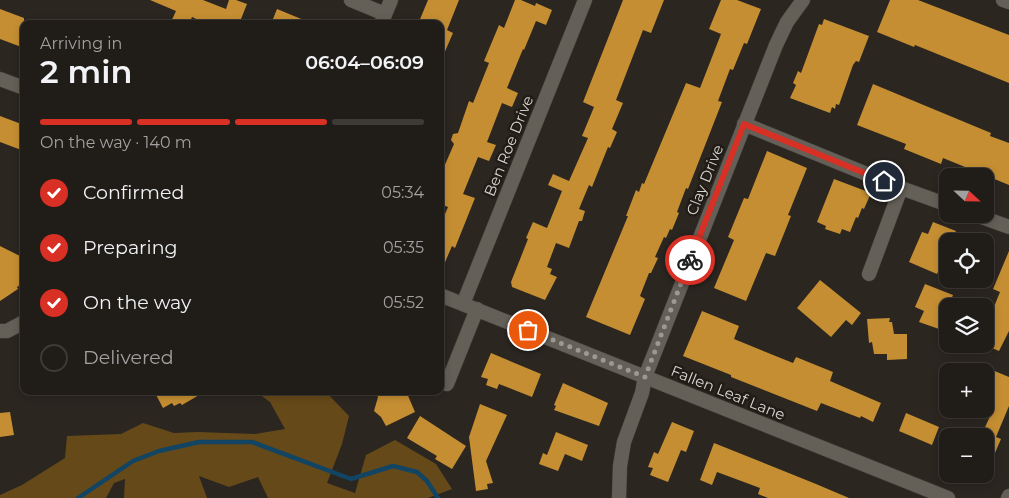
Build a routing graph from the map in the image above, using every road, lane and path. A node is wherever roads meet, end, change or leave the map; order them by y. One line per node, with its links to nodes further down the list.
1 (351, 0): 7 (street)
2 (391, 0): 7 (street)
3 (585, 0): 17 (street, Ben Roe Drive)
4 (803, 0): 10 (street, Clay Drive)
5 (1003, 0): 6 (street)
6 (1009, 2)
7 (383, 19)
8 (0, 79): 9 (street)
9 (20, 86)
10 (744, 124): 11 (street); 21 (street, Clay Drive)
11 (901, 188): 12 (street); 15 (street)
12 (939, 202)
13 (994, 222): 14 (street)
14 (1009, 227)
15 (869, 274)
16 (444, 297): 17 (street, Fallen Leaf Lane)
17 (463, 304): 18 (street, Fallen Leaf Lane)
18 (477, 310): 21 (street, Fallen Leaf Lane); 22 (street)
19 (20, 324): 20 (street)
20 (0, 331)
21 (645, 377): 23 (street, Clay Drive); 24 (street, Fallen Leaf Lane)
22 (447, 384)
23 (619, 498)
24 (948, 498)

